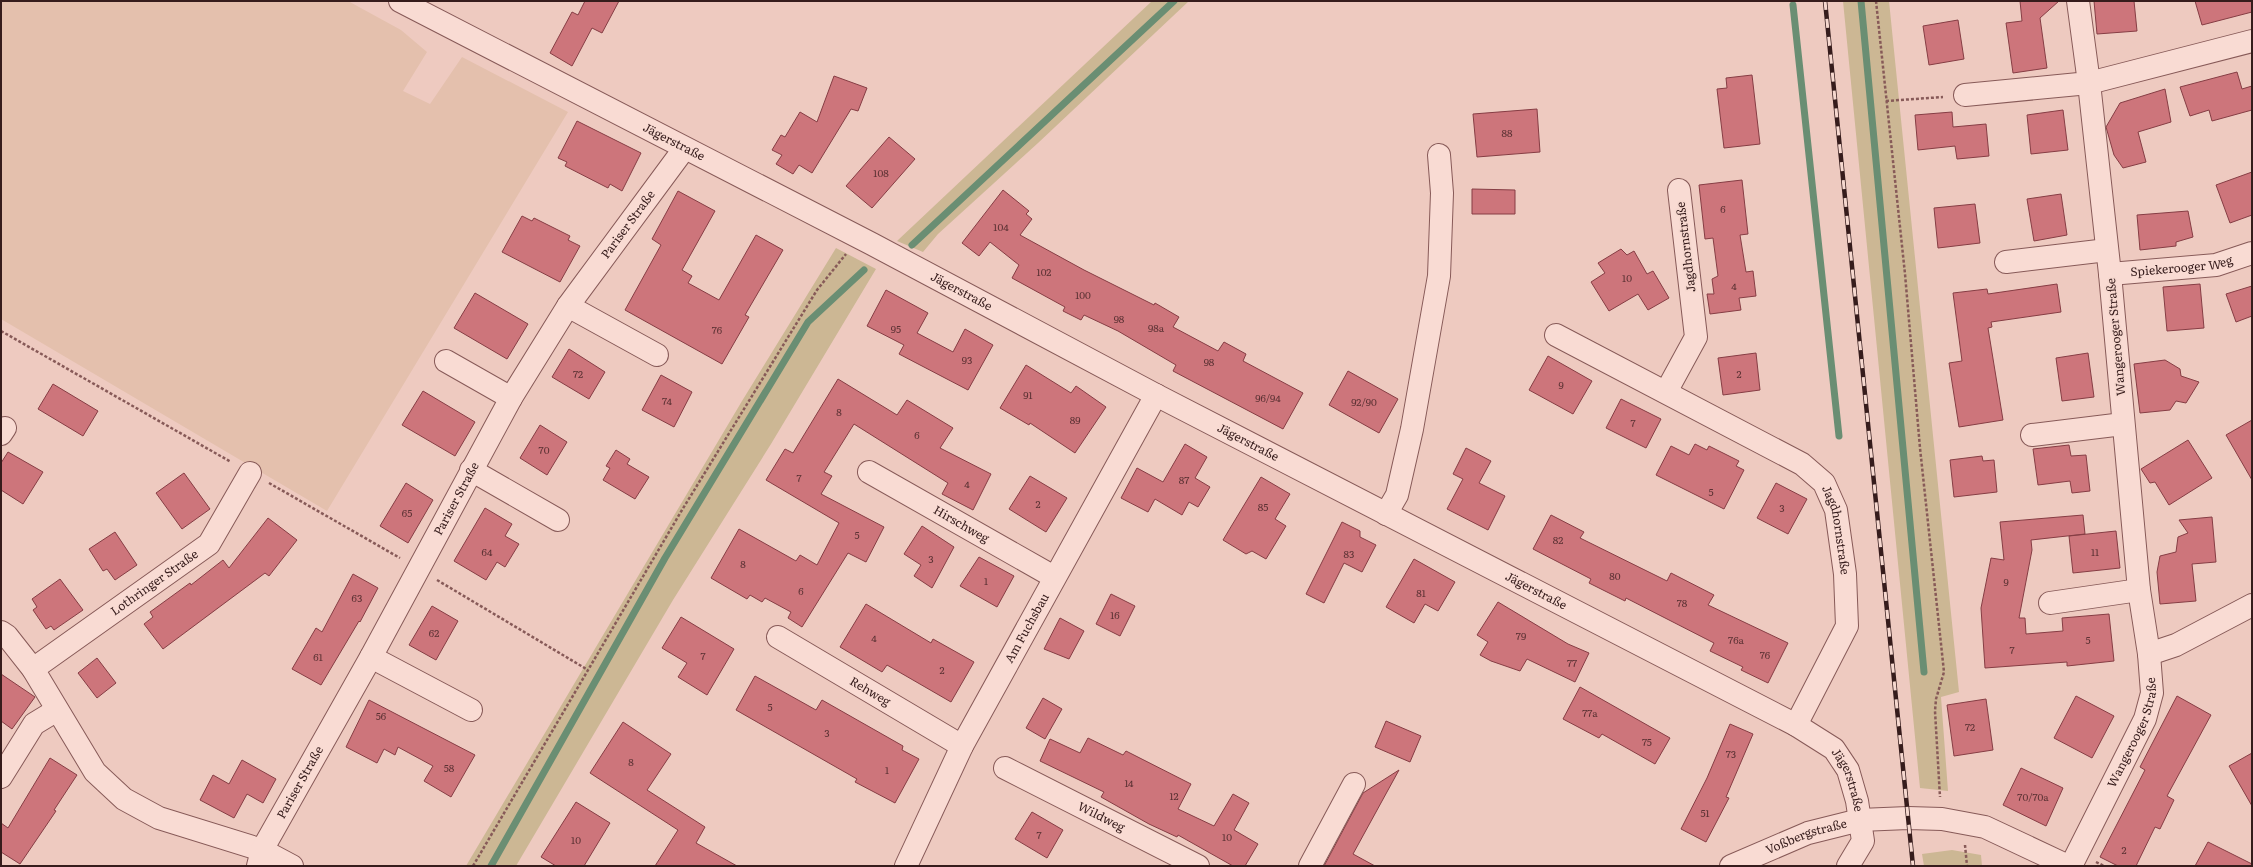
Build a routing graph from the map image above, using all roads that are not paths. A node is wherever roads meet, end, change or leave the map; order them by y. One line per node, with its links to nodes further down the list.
1 (400, 1): 6 (street, Jägerstraße)
2 (2078, 1): 4 (street, Wangerooger Straße)
3 (2252, 41): 4 (street)
4 (2089, 83): 5 (street); 9 (street, Wangerooger Straße)
5 (1965, 95)
6 (684, 149): 13 (street, Pariser Straße); 18 (street, Jägerstraße)
7 (1439, 155): 25 (street)
8 (1679, 190): 17 (street, Jagdhornstraße)
9 (2107, 250): 11 (street); 12 (street, Wangerooger Straße)
10 (2252, 253): 12 (street, Spiekerooger Weg)
11 (2006, 262)
12 (2110, 274): 20 (street, Wangerooger Straße)
13 (568, 306): 15 (street); 19 (street, Pariser Straße)
14 (1556, 335): 17 (street, Jagdhornstraße)
15 (657, 355)
16 (446, 361): 19 (street)
17 (1666, 392): 38 (street, Jagdhornstraße)
18 (1156, 395): 25 (street, Jägerstraße); 27 (street, Am Fuchsbau)
19 (511, 398): 22 (street, Pariser Straße)
20 (2123, 424): 21 (street); 28 (street, Wangerooger Straße)
21 (2032, 435)
22 (471, 470): 26 (street); 34 (street, Pariser Straße)
23 (869, 472): 27 (street, Hirschweg)
24 (250, 473): 35 (street, Lothringer Straße)
25 (1386, 514): 38 (street, Jägerstraße)
26 (558, 520)
27 (1054, 577): 39 (street, Am Fuchsbau)
28 (2139, 590): 29 (street); 33 (street, Wangerooger Straße)
29 (2050, 603)
30 (2252, 605): 33 (street)
31 (1, 632): 35 (street)
32 (778, 637): 39 (street, Rehweg)
33 (2149, 654): 45 (street, Wangerooger Straße)
34 (371, 657): 37 (street); 44 (street, Pariser Straße)
35 (33, 669): 36 (street)
36 (57, 710): 41 (street); 44 (street)
37 (471, 710)
38 (1796, 725): 43 (street, Jägerstraße)
39 (962, 746): 48 (street, Am Fuchsbau)
40 (1005, 768): 46 (street, Wildweg)
41 (1, 777)
42 (1354, 784): 49 (street)
43 (1860, 820): 45 (street, Jägerstraße); 50 (street, Voßbergstraße); 51 (street)
44 (260, 858): 47 (street)
45 (2072, 861)
46 (1186, 863)
47 (292, 866)
48 (906, 866)
49 (1310, 866)
50 (1731, 866)
51 (1848, 866)

